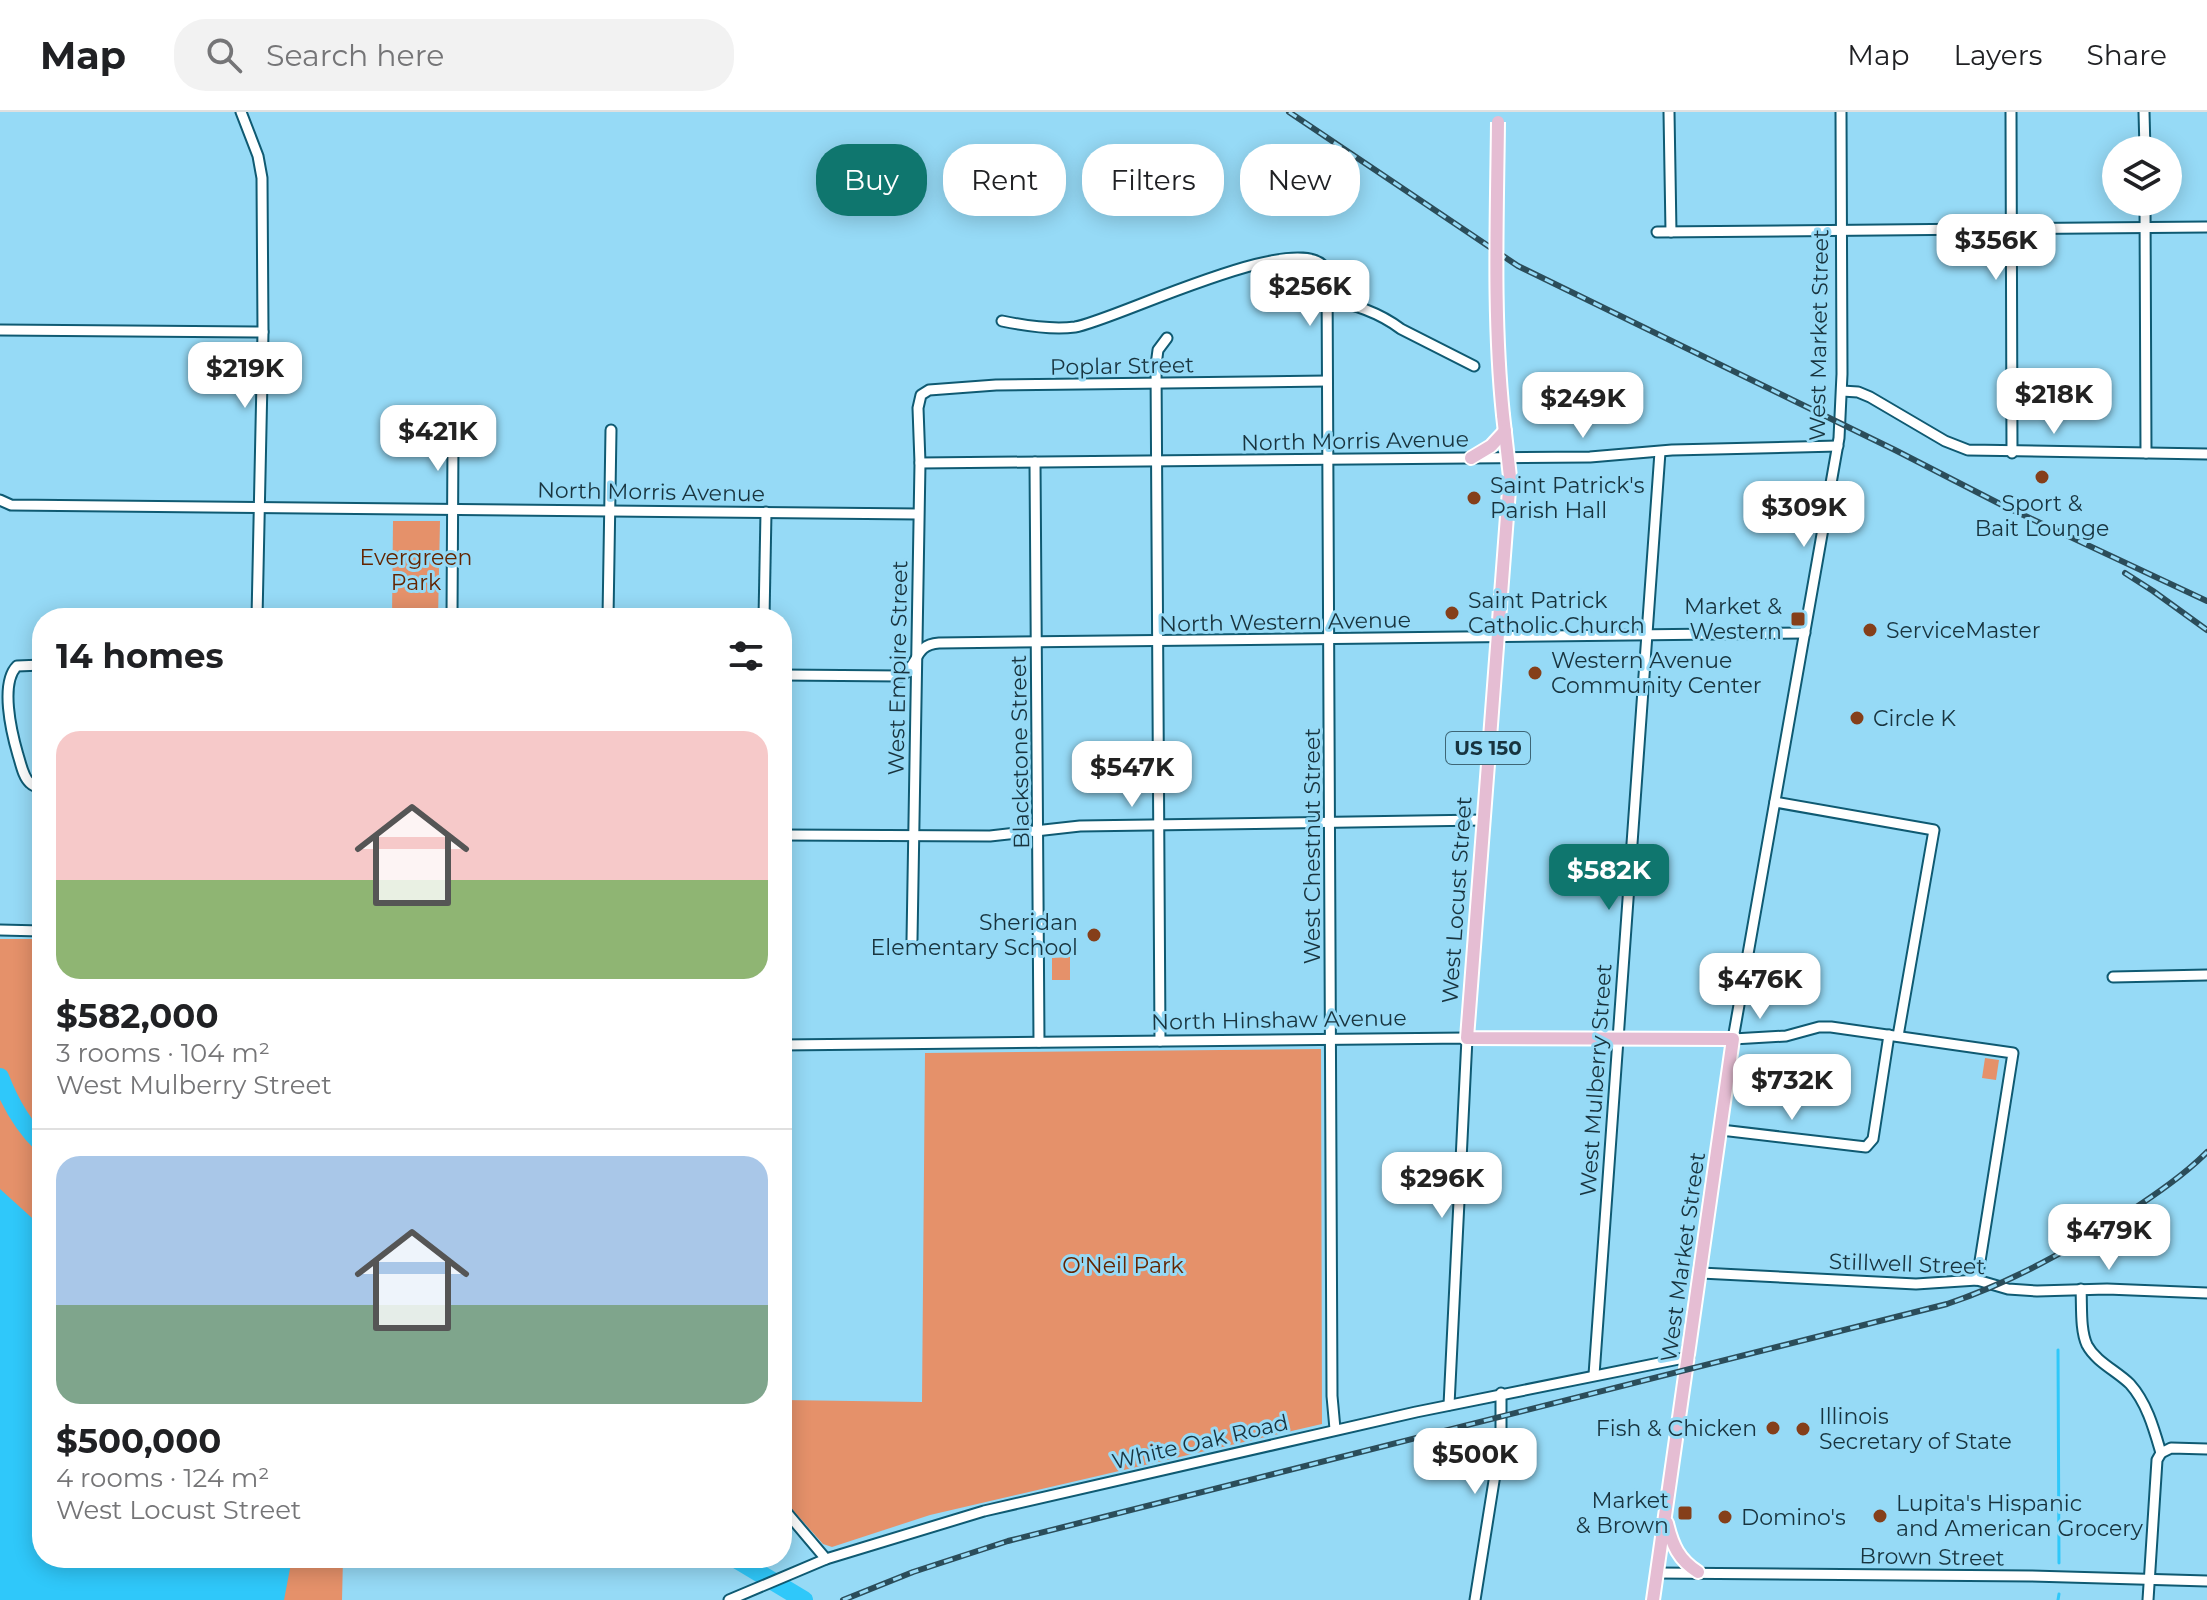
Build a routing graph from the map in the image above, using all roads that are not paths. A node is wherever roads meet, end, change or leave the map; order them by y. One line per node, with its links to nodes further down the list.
1 (241, 112): 18 (street)
2 (1669, 112): 14 (street)
3 (1841, 112): 12 (street, West Market Street)
4 (2011, 112): 9 (street)
5 (2144, 112): 7 (street)
6 (1498, 117): 26 (main road, West Locust Street / US 150, bridge)
7 (2145, 136)
8 (2145, 216): 10 (street)
9 (2012, 227): 10 (street); 12 (street); 30 (street)
10 (2145, 227): 11 (street); 31 (street)
11 (2207, 227)
12 (1842, 230): 14 (street); 23 (street, West Market Street)
13 (1657, 232): 14 (street)
14 (1671, 232)
15 (1327, 300): 16 (street, West Chestnut Street); 20 (street); 21 (street, West Chestnut Street)
16 (1002, 321)
17 (0, 330): 18 (street)
18 (263, 332): 40 (street)
19 (1167, 338): 22 (street)
20 (1474, 366)
21 (1327, 381): 22 (street, Poplar Street); 35 (street, West Chestnut Street)
22 (1156, 383): 24 (street, Poplar Street); 36 (street)
23 (1842, 391): 28 (street, West Market Street); 30 (street)
24 (921, 396): 38 (street, West Empire Street)
25 (611, 430): 42 (street)
26 (1505, 431): 33 (main road); 34 (main road, West Locust Street / US 150)
27 (453, 438): 41 (street)
28 (1838, 446): 29 (street, North Morris Avenue); 49 (street, West Market Street)
29 (1660, 452): 34 (street, North Morris Avenue); 50 (street, West Mulberry Street)
30 (2012, 453): 31 (street)
31 (2146, 453): 32 (street)
32 (2207, 454)
33 (1471, 458): 34 (street, North Morris Avenue); 35 (street, North Morris Avenue)
34 (1508, 458): 51 (main road, West Locust Street / US 150)
35 (1328, 460): 36 (street, North Morris Avenue); 52 (street, West Chestnut Street)
36 (1156, 461): 37 (street, North Morris Avenue); 53 (street)
37 (1035, 462): 38 (street, North Morris Avenue); 54 (street, Blackstone Street)
38 (920, 463): 44 (street, West Empire Street)
39 (0, 500): 40 (street, North Morris Avenue)
40 (260, 507): 41 (street, North Morris Avenue); 45 (street)
41 (454, 508): 42 (street, North Morris Avenue); 46 (street)
42 (610, 510): 43 (street, North Morris Avenue); 47 (street)
43 (766, 512): 44 (street, North Morris Avenue); 48 (street)
44 (918, 514): 55 (street, West Empire Street)
45 (257, 608)
46 (452, 608)
47 (608, 608)
48 (764, 608)
49 (1805, 633): 50 (street, North Western Avenue); 59 (street, West Market Street)
50 (1646, 635): 51 (street, North Western Avenue); 73 (street, West Mulberry Street)
51 (1497, 637): 52 (street, North Western Avenue); 60 (main road, West Locust Street / US 150)
52 (1329, 639): 53 (street, North Western Avenue); 61 (street, West Chestnut Street)
53 (1157, 642): 54 (street, North Western Avenue); 62 (street)
54 (1037, 643): 55 (street, North Western Avenue); 63 (street, Blackstone Street)
55 (916, 659): 57 (street, North Western Avenue); 65 (street, West Empire Street)
56 (32, 666): 58 (street)
57 (792, 675)
58 (32, 784)
59 (1775, 802): 71 (street); 74 (street, West Market Street)
60 (1483, 820): 61 (street); 72 (main road, West Locust Street / US 150)
61 (1330, 823): 62 (street); 75 (street, West Chestnut Street)
62 (1158, 825): 63 (street); 76 (street)
63 (1038, 831): 65 (street); 77 (street, Blackstone Street)
64 (792, 835): 65 (street)
65 (914, 836): 68 (street, West Empire Street)
66 (0, 930): 67 (street)
67 (32, 931)
68 (912, 940)
69 (2207, 975): 70 (street)
70 (2113, 977)
71 (1893, 1036): 74 (street, North Hinshaw Avenue); 79 (street); 81 (street, North Hinshaw Avenue)
72 (1467, 1038): 73 (main road, North Hinshaw Avenue); 75 (street, North Hinshaw Avenue); 87 (street, West Locust Street)
73 (1616, 1039): 74 (main road, North Hinshaw Avenue); 85 (street, West Mulberry Street)
74 (1733, 1039): 79 (main road, West Market Street)
75 (1330, 1040): 76 (street, North Hinshaw Avenue); 88 (street, West Chestnut Street)
76 (1160, 1041): 77 (street, North Hinshaw Avenue)
77 (1039, 1042): 78 (street, North Hinshaw Avenue)
78 (792, 1045)
79 (1721, 1130): 80 (main road, West Market Street)
80 (1701, 1273): 81 (street, Stillwell Street); 84 (main road, West Market Street)
81 (1977, 1280): 82 (street, Stillwell Street)
82 (2081, 1289): 83 (street, Stillwell Street); 90 (street)
83 (2207, 1293)
84 (1689, 1357): 85 (street, White Oak Road); 91 (main road, West Market Street)
85 (1594, 1375): 86 (street, White Oak Road)
86 (1501, 1393): 87 (street, White Oak Road); 99 (street)
87 (1449, 1405): 88 (street, White Oak Road)
88 (1335, 1429): 93 (street, White Oak Road)
89 (2207, 1449): 90 (street)
90 (2161, 1453): 96 (street)
91 (1665, 1518): 94 (main road); 95 (main road, West Market Street)
92 (792, 1519): 93 (street)
93 (826, 1559): 98 (street, White Oak Road)
94 (1698, 1572): 95 (street, Brown Street); 96 (street, Brown Street)
95 (1657, 1573): 100 (main road, West Market Street)
96 (2149, 1580): 97 (street, Brown Street); 101 (street)
97 (2207, 1581)
98 (729, 1600)
99 (1475, 1600)
100 (1653, 1600)
101 (2148, 1600)

